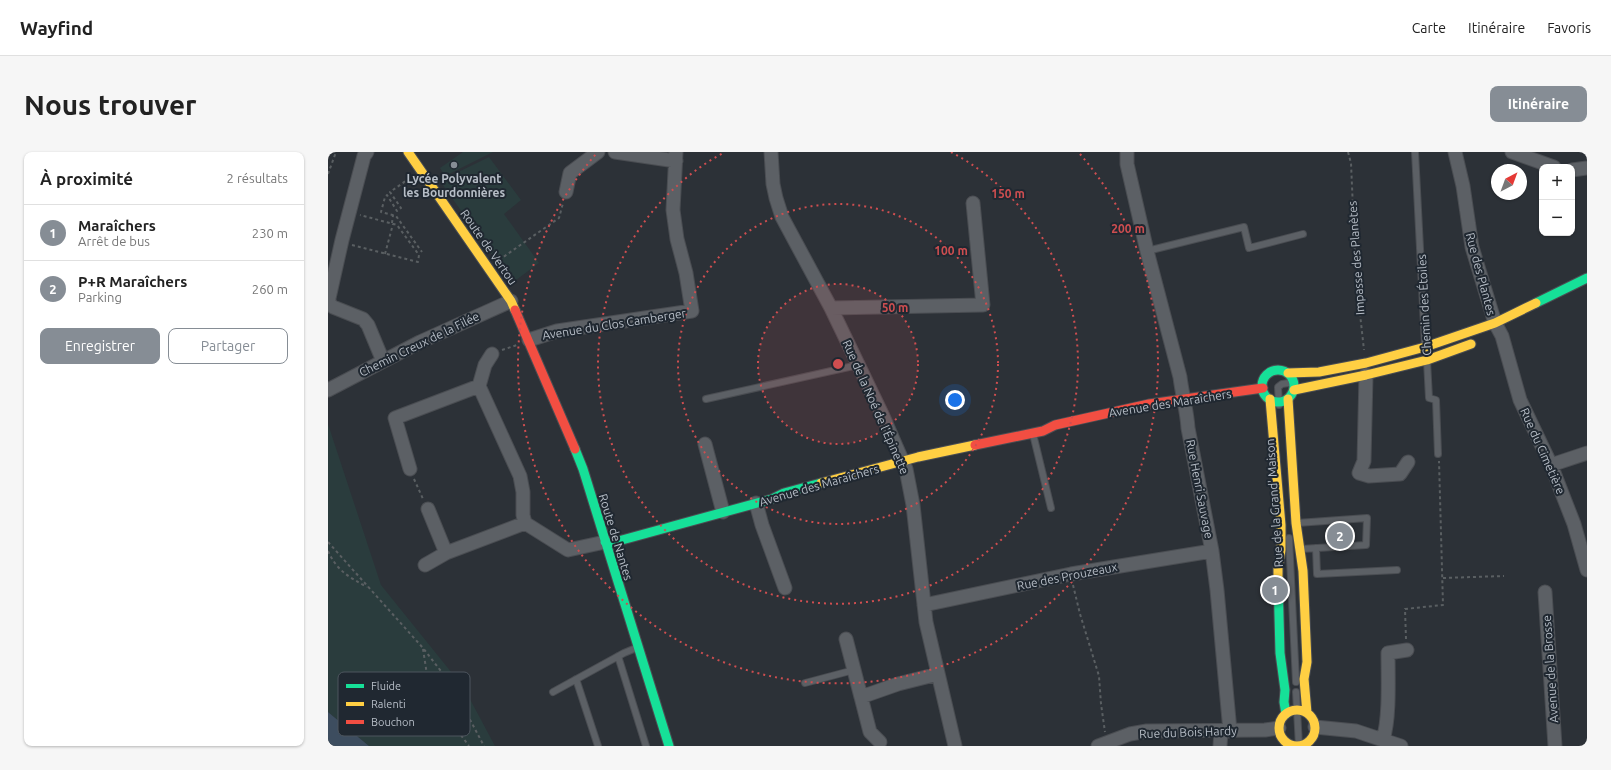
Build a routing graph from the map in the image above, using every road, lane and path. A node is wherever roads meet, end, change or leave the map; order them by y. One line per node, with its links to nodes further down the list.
1 (336, 152): 17 (path)
2 (367, 152): 22 (street)
3 (408, 152): 16 (main road, Route de Vertou)
4 (598, 152): 19 (street)
5 (615, 152): 12 (street, Avenue du Clos Camberger)
6 (771, 152): 35 (street, Rue de la Noé de l'Épinette)
7 (1127, 152): 27 (street, Rue Henri Sauvage)
8 (1348, 152): 43 (path, Impasse des Planètes)
9 (1415, 152): 39 (lane, Chemin des Étoiles)
10 (1455, 152): 36 (street, Rue des Plantes)
11 (1512, 152): 13 (street)
12 (676, 156): 37 (street, Avenue du Clos Camberger)
13 (1546, 164)
14 (1587, 168): 15 (street)
15 (1575, 170)
16 (421, 171): 18 (path); 30 (main road, Route de Vertou)
17 (328, 174)
18 (390, 192): 20 (path); 20 (path)
19 (566, 192): 30 (path)
20 (387, 195): 23 (path)
21 (973, 203): 35 (street)
22 (350, 212): 24 (path); 26 (street)
23 (393, 215): 24 (path); 28 (path)
24 (392, 223): 29 (path); 29 (path)
25 (1303, 234): 27 (lane)
26 (341, 243): 29 (path); 41 (street)
27 (1147, 251): 51 (street, Rue Henri Sauvage)
28 (422, 252)
29 (385, 254)
30 (490, 268): 33 (main road, Route de Vertou)
31 (1587, 278): 36 (main road)
32 (1587, 285): 34 (lane)
33 (511, 301): 37 (main road, Route de Vertou); 41 (street, Chemin Creux de la Filée)
34 (1551, 304)
35 (831, 308): 42 (street, Rue de la Noé de l'Épinette)
36 (1501, 329): 39 (main road); 59 (street, Rue du Cimetière)
37 (529, 340): 40 (path); 69 (main road, Route de Nantes)
38 (1482, 340): 39 (main road)
39 (1426, 353): 43 (main road); 43 (main road); 46 (lane); 56 (lane, Chemin des Étoiles)
40 (492, 354): 45 (street)
41 (383, 361): 48 (street, Chemin Creux de la Filée)
42 (858, 365): 49 (lane); 57 (street, Rue de la Noé de l'Épinette)
43 (1366, 369): 44 (main road); 46 (main road); 58 (street)
44 (1288, 373): 46 (main road); 47 (main road)
45 (479, 386): 60 (street); 65 (street)
46 (1294, 386): 52 (main road); 52 (lane)
47 (1263, 388): 50 (main road); 51 (main road, Avenue des Maraîchers)
48 (328, 390)
49 (706, 398)
50 (1270, 399): 52 (main road); 100 (main road, Rue de la Grand' Maison)
51 (1184, 400): 53 (main road, Avenue des Maraîchers); 73 (street, Rue Henri Sauvage)
52 (1282, 403): 66 (main road, Rue de la Grand' Maison)
53 (1033, 433): 57 (main road, Avenue des Maraîchers); 62 (lane)
54 (705, 444): 64 (street)
55 (1587, 453): 59 (street)
56 (1438, 454): 80 (path)
57 (902, 461): 61 (main road, Avenue des Maraîchers); 84 (street, Rue de la Noé de l'Épinette)
58 (1408, 462)
59 (1551, 465): 77 (street, Rue du Cimetière)
60 (410, 469): 63 (path)
61 (756, 503): 64 (main road, Avenue des Maraîchers); 82 (street)
62 (1051, 508)
63 (428, 509): 74 (street)
64 (723, 512): 69 (main road, Avenue des Maraîchers)
65 (525, 523): 69 (street); 74 (street)
66 (1296, 523): 70 (lane); 71 (main road, Rue de la Grand' Maison)
67 (1289, 531): 98 (lane, Rue de la Grand' Maison)
68 (328, 542): 81 (path)
69 (605, 542): 86 (main road, Route de Nantes)
70 (1316, 548): 71 (lane); 76 (lane)
71 (1299, 550): 99 (main road, Rue de la Grand' Maison)
72 (328, 551): 81 (path)
73 (1212, 551): 78 (street, Rue des Prouzeaux); 104 (street, Rue Henri Sauvage)
74 (446, 553): 75 (street)
75 (425, 565)
76 (1397, 570)
77 (1587, 570)
78 (1071, 574): 84 (street, Rue des Prouzeaux); 109 (path)
79 (1504, 576): 80 (path)
80 (1443, 578): 88 (path)
81 (369, 588): 87 (path)
82 (785, 588)
83 (1545, 592): 120 (street, Avenue de la Brosse)
84 (924, 605): 93 (street, Rue de la Noé de l'Épinette)
85 (846, 639): 90 (street)
86 (638, 647): 89 (lane); 115 (main road, Route de Nantes)
87 (423, 648): 91 (path); 92 (path)
88 (1407, 650): 106 (street)
89 (618, 656): 94 (lane); 114 (lane)
90 (854, 670): 95 (lane); 97 (street)
91 (427, 672)
92 (442, 672)
93 (938, 674): 97 (street); 116 (street, Rue de la Noé de l'Épinette)
94 (576, 680): 96 (lane); 113 (lane)
95 (805, 683)
96 (553, 692)
97 (861, 697): 108 (street)
98 (1297, 710): 99 (main road); 100 (main road); 118 (lane, Rue de la Grand' Maison)
99 (1307, 713): 102 (main road)
100 (1286, 714): 103 (main road)
101 (470, 719): 112 (path)
102 (1314, 727): 106 (street); 107 (main road)
103 (1279, 728): 104 (street, Rue du Bois Hardy); 110 (main road)
104 (1225, 731): 109 (street, Rue du Bois Hardy); 117 (street, Rue Henri Sauvage)
105 (462, 736): 111 (path)
106 (1383, 739): 119 (street)
107 (1310, 743): 118 (main road)
108 (880, 744)
109 (1102, 744)
110 (1288, 744): 118 (main road)
111 (469, 746)
112 (484, 746)
113 (598, 746)
114 (646, 746)
115 (669, 746)
116 (955, 746)
117 (1220, 746)
118 (1299, 746)
119 (1401, 746)
120 (1555, 746)

